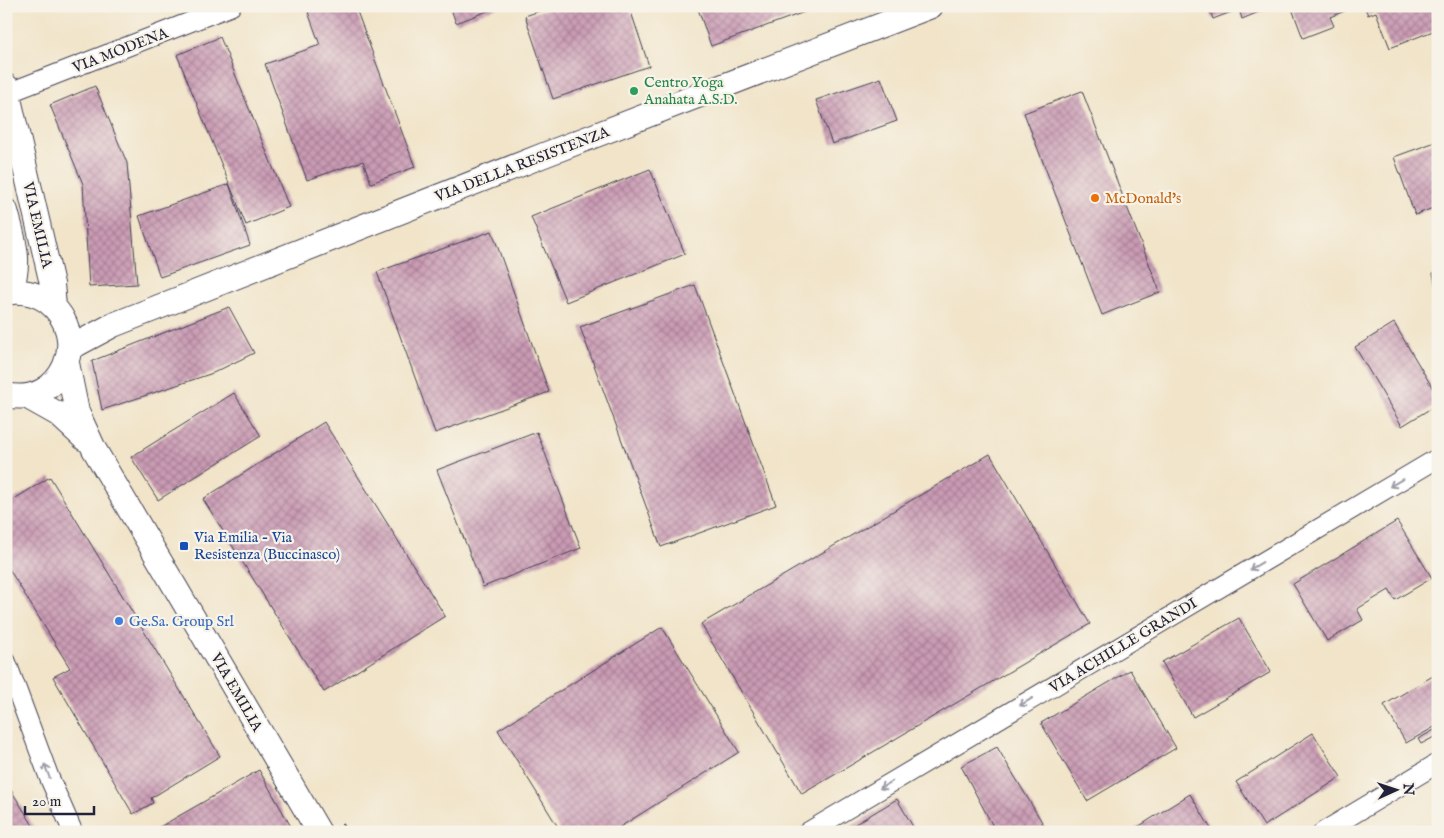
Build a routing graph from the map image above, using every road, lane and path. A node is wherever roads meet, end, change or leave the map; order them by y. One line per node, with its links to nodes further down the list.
1 (231, 6): 3 (street, VIA MODENA)
2 (931, 6): 7 (street, VIA DELLA RESISTENZA)
3 (7, 90): 6 (street, VIA EMILIA)
4 (6, 211): 5 (street, VIA EMILIA)
5 (8, 293): 6 (street)
6 (57, 309): 7 (street); 8 (street, VIA EMILIA)
7 (114, 325): 8 (street, VIA DELLA RESISTENZA)
8 (68, 355): 9 (street); 10 (street, VIA EMILIA)
9 (16, 396): 10 (street, VIA EMILIA)
10 (94, 449): 15 (street, VIA EMILIA)
11 (1438, 458): 16 (street, VIA ACHILLE GRANDI, one-way to 16)
12 (6, 662): 14 (street, one-way to 12)
13 (1438, 763): 17 (street)
14 (73, 832)
15 (319, 832)
16 (808, 832)
17 (1323, 832)

